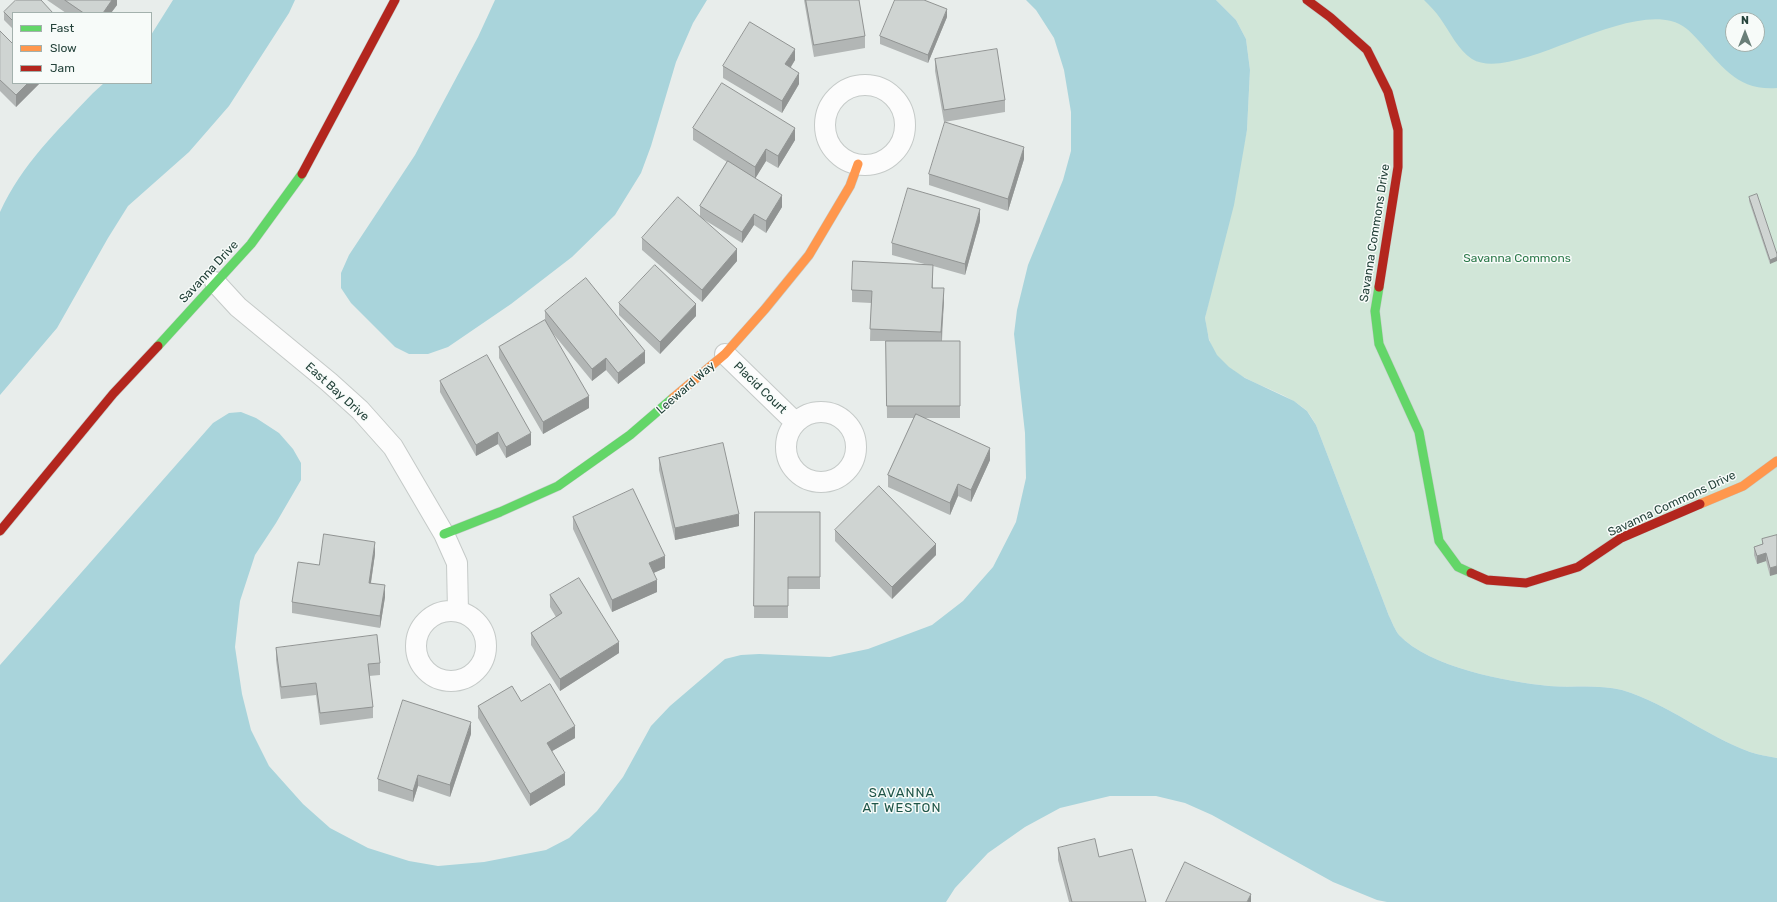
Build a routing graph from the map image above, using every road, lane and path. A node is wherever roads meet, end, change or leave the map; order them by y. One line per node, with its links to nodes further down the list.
1 (395, 0): 4 (street, Savanna Drive)
2 (1307, 0): 7 (street, Savanna Commons Drive)
3 (858, 164): 5 (street, Leeward Way)
4 (215, 282): 8 (street, Savanna Drive); 9 (street, East Bay Drive)
5 (725, 354): 6 (street, Placid Court); 9 (street, Leeward Way)
6 (795, 422)
7 (1777, 461)
8 (0, 531)
9 (444, 534): 10 (street, East Bay Drive)
10 (458, 611)

